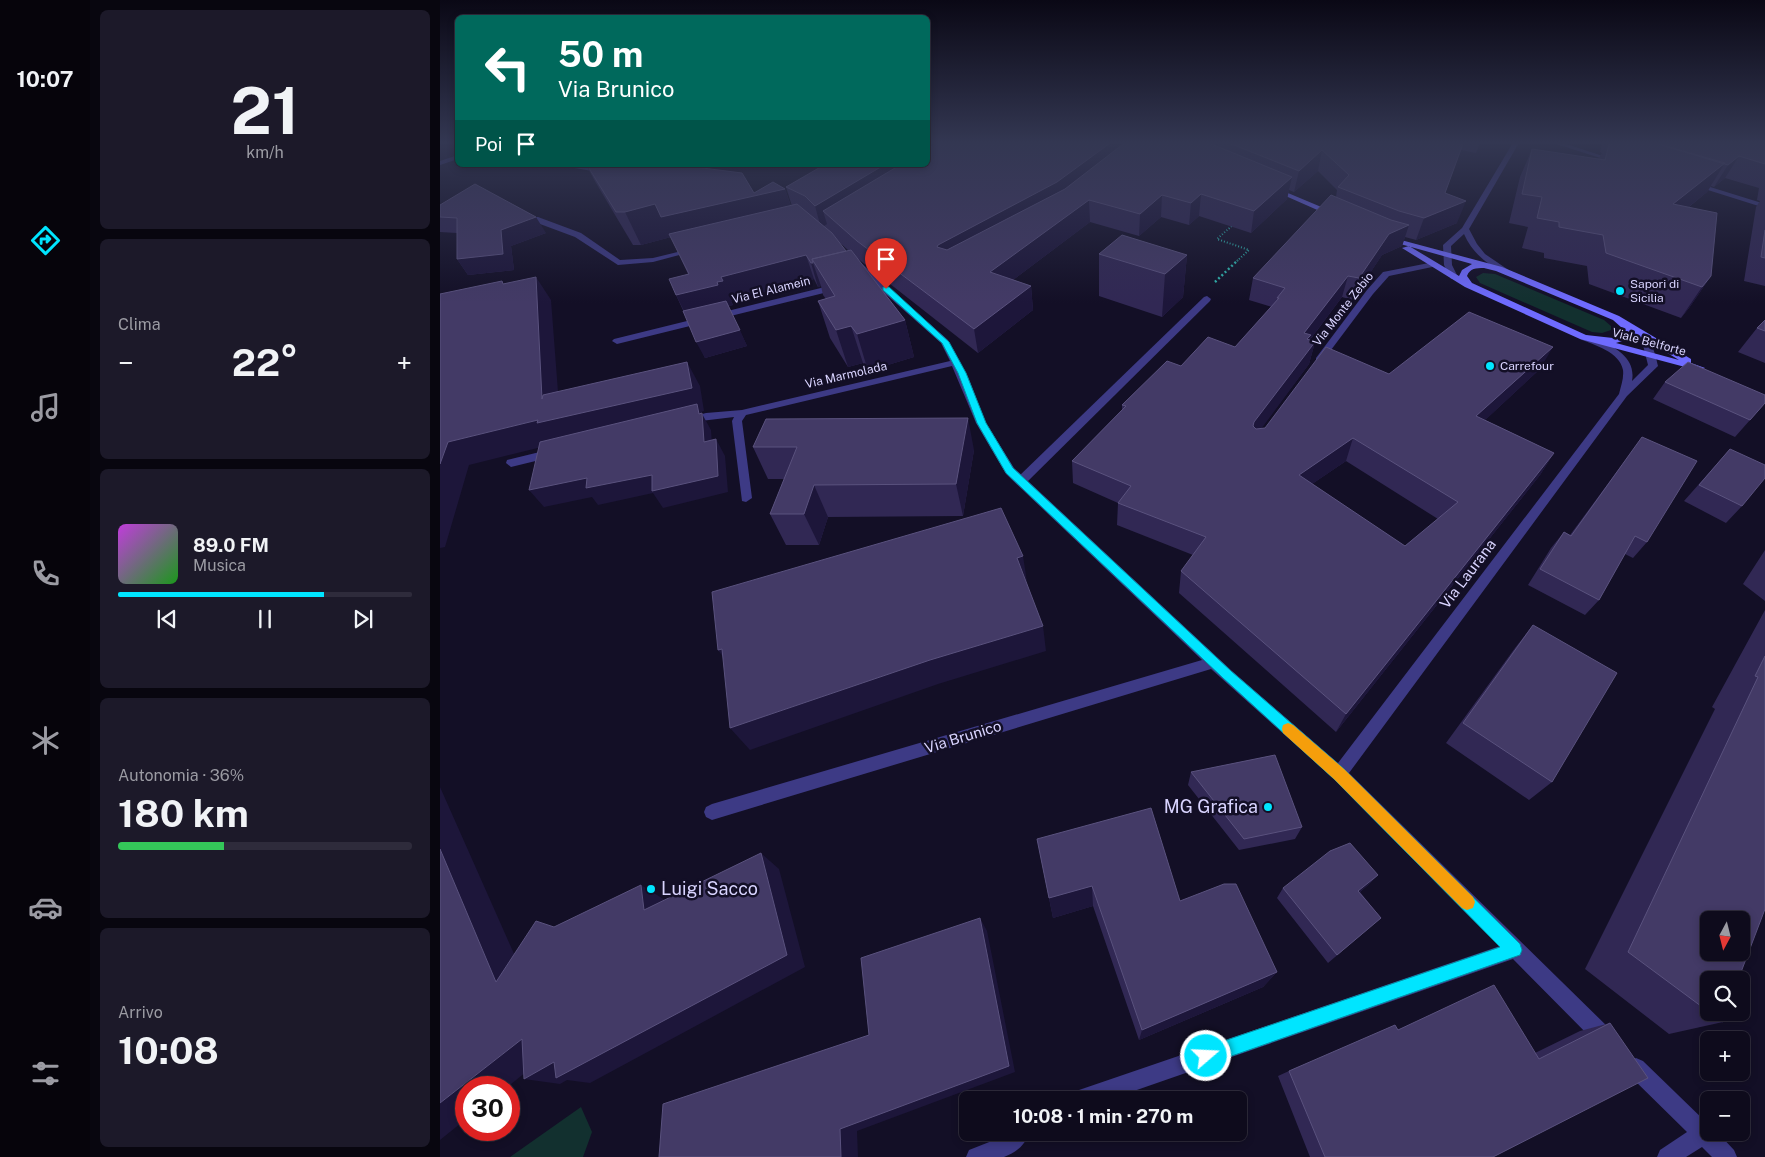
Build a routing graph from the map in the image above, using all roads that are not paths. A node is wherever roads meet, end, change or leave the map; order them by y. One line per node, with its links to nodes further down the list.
1 (1288, 195): 5 (main road)
2 (1485, 195): 7 (street)
3 (1728, 195): 4 (street)
4 (1765, 206)
5 (1344, 218)
6 (535, 219): 10 (street)
7 (1465, 229): 11 (street); 15 (street)
8 (1380, 234): 9 (main road)
9 (1388, 237): 11 (main road); 13 (main road)
10 (701, 248)
11 (1447, 255): 14 (main road); 16 (street)
12 (851, 258): 26 (street)
13 (1434, 264): 16 (main road); 28 (street, Via Monte Zebio)
14 (1499, 269): 15 (main road, Viale Belforte); 18 (main road)
15 (1511, 274): 20 (main road, Viale Belforte)
16 (1454, 277): 18 (main road)
17 (845, 285): 24 (street, Via El Alamein)
18 (1469, 286): 22 (main road, Viale Belforte)
19 (1208, 299): 35 (street)
20 (1616, 318): 21 (main road, Viale Belforte); 23 (main road)
21 (1631, 327): 25 (street); 27 (main road, Viale Belforte)
22 (1583, 337): 23 (main road, Viale Belforte); 30 (street, Via Laurana)
23 (1594, 340): 25 (main road, Viale Belforte)
24 (617, 341)
25 (1652, 356): 27 (main road, Viale Belforte); 30 (street, Via Laurana)
26 (956, 362): 31 (street, Via Marmolada); 35 (street)
27 (1698, 368): 29 (main road, Viale Belforte)
28 (1312, 369)
29 (1708, 372)
30 (1624, 394): 38 (street, Via Laurana)
31 (742, 412): 32 (street, Via Marmolada); 36 (street)
32 (678, 423)
33 (567, 450): 34 (street)
34 (511, 463)
35 (1021, 481): 37 (street)
36 (746, 498)
37 (1214, 662): 38 (street); 39 (street, Via Brunico)
38 (1339, 774): 40 (street)
39 (712, 812)
40 (1514, 950): 41 (street); 42 (street)
41 (1105, 1091)
42 (1700, 1131)
43 (1700, 1136): 47 (street)
44 (1710, 1141): 48 (street)
45 (1012, 1145): 46 (street)
46 (976, 1157)
47 (1667, 1157)
48 (1727, 1157)

